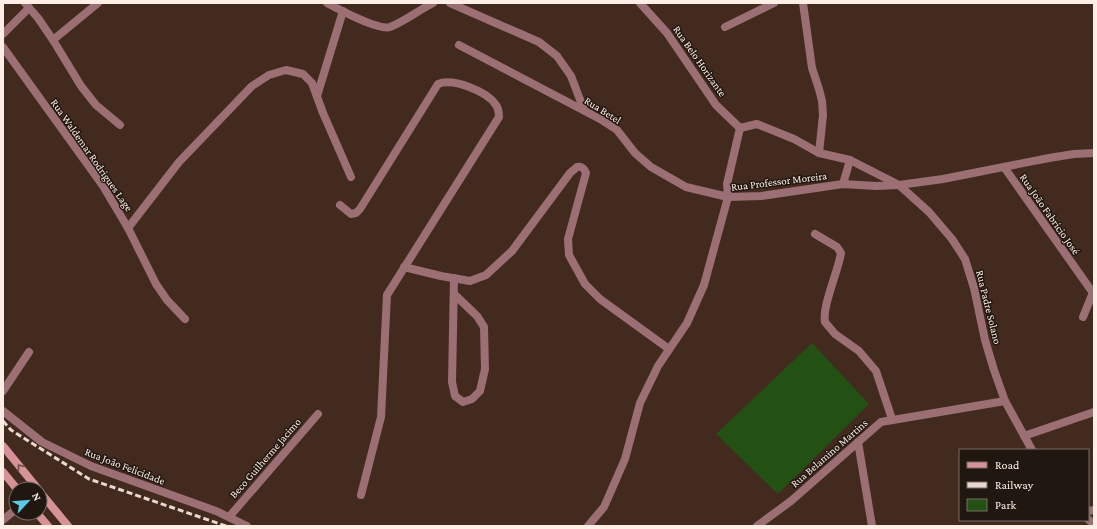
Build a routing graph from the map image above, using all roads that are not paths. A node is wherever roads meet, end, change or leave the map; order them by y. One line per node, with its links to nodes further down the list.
1 (98, 3): 12 (street)
2 (327, 3): 9 (street)
3 (433, 3): 9 (street)
4 (450, 3): 16 (street)
5 (640, 3): 18 (street, Rua Belo Horizante)
6 (774, 3): 10 (street)
7 (803, 3): 19 (street)
8 (27, 5): 11 (street); 12 (street)
9 (342, 11): 15 (street)
10 (725, 27)
11 (3, 34)
12 (53, 40): 17 (street)
13 (459, 45): 16 (street, Rua Betel)
14 (3, 47): 28 (street, Rua Waldemar Rodrigues Lage)
15 (317, 96): 23 (street); 28 (street)
16 (584, 110): 26 (street, Rua Betel)
17 (120, 125)
18 (740, 128): 19 (street); 26 (street)
19 (819, 153): 21 (street)
20 (1094, 153): 22 (street, Rua Professor Moreira)
21 (850, 160): 24 (street); 25 (street)
22 (1004, 167): 25 (street, Rua Professor Moreira); 32 (street, Rua João Fabricio José)
23 (351, 177)
24 (843, 184): 25 (street, Rua Professor Moreira); 26 (street, Rua Professor Moreira)
25 (899, 185): 39 (street, Rua Padre Solano)
26 (728, 197): 36 (street, Rua Professor Moreira)
27 (340, 205): 30 (street)
28 (128, 228): 35 (street, Rua Waldemar Rodrigues Lage)
29 (815, 234): 43 (street)
30 (404, 267): 31 (street); 51 (street)
31 (454, 278): 33 (street); 36 (street)
32 (1093, 292): 34 (street, Rua João Fabricio José)
33 (454, 294): 33 (street)
34 (1083, 317)
35 (185, 319)
36 (669, 349): 56 (street, Rua Professor Moreira)
37 (30, 352): 38 (street)
38 (3, 391)
39 (1005, 400): 43 (street, Rua Belamino Martins); 44 (street, Rua Padre Solano)
40 (3, 411): 53 (street, Rua João Felicidade)
41 (1094, 412): 44 (street)
42 (318, 414): 53 (street, Beco Guilherme Jacimo)
43 (892, 419): 45 (street, Rua Belamino Martins)
44 (1024, 436): 47 (street, Rua Padre Solano)
45 (858, 442): 57 (street, Rua Belamino Martins); 58 (street)
46 (3, 446): 50 (main road, one-way to 46)
47 (1031, 449)
48 (3, 472): 49 (main road)
49 (10, 481)
50 (31, 481)
51 (361, 495)
52 (48, 502): 54 (main road)
53 (228, 517): 55 (street, Rua João Felicidade)
54 (68, 526)
55 (247, 526)
56 (588, 526)
57 (758, 526)
58 (872, 526)

